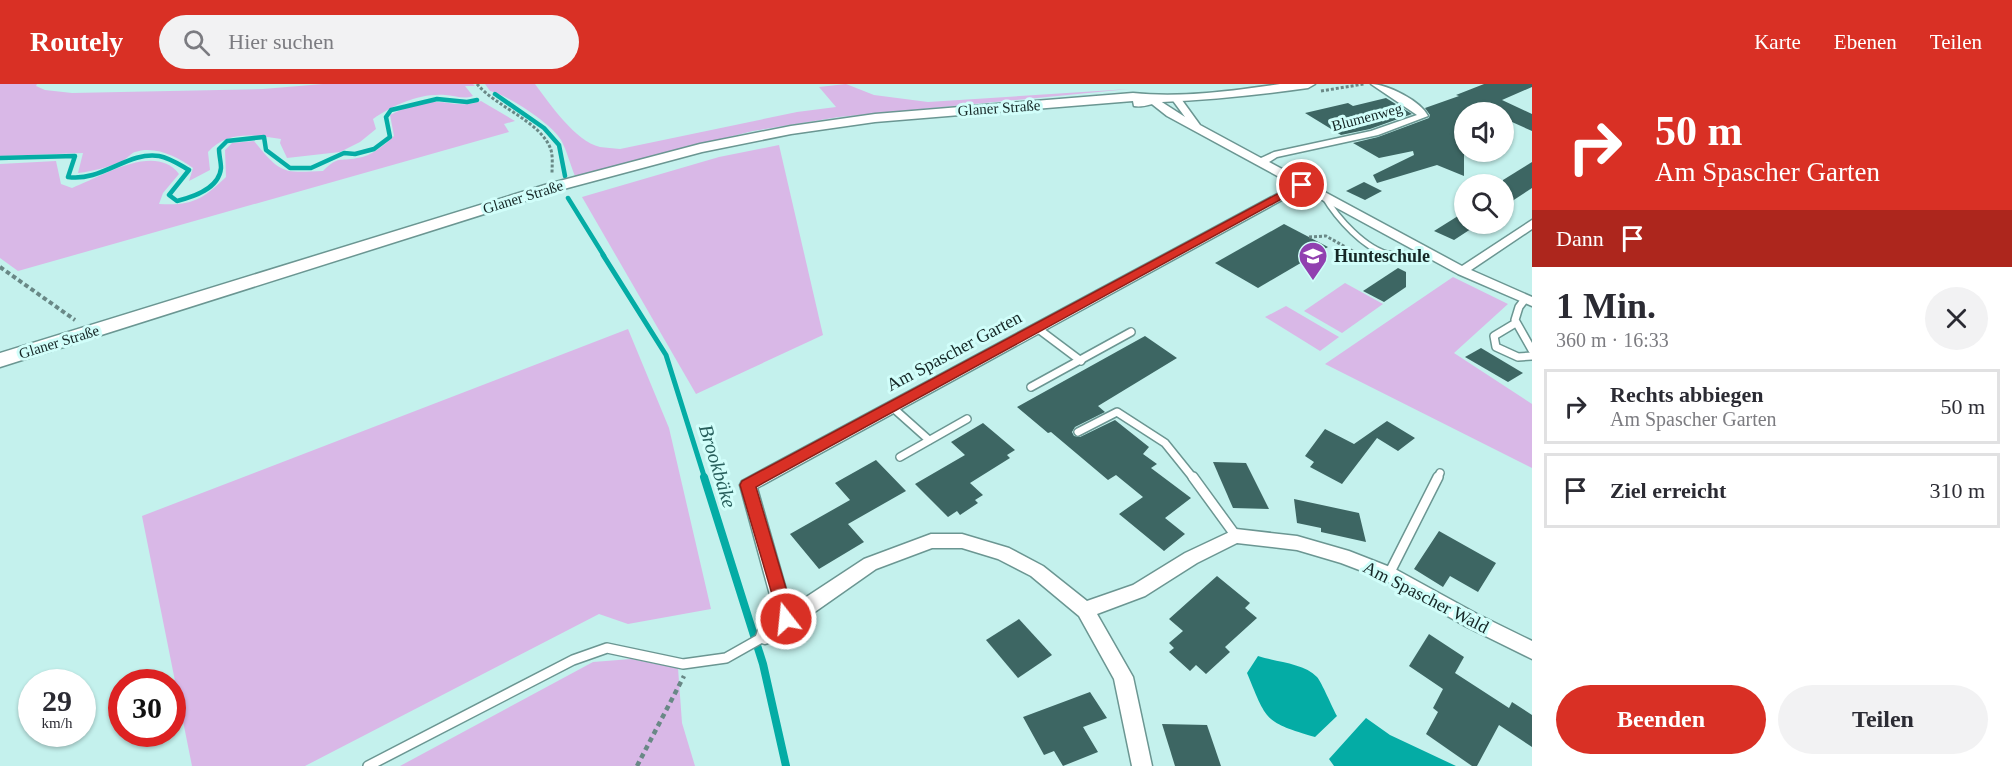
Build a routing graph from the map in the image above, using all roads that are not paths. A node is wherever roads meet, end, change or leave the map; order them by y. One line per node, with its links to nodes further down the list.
1 (1308, 84): 3 (street, Glaner Straße)
2 (1376, 84): 6 (street, Blumenweg)
3 (1176, 98): 4 (street, Glaner Straße); 5 (street)
4 (1151, 99): 5 (street); 18 (street, Glaner Straße)
5 (1197, 128): 6 (street)
6 (1261, 162): 7 (street)
7 (1302, 185): 8 (street); 14 (street, Am Spascher Garten)
8 (1324, 196): 10 (street); 10 (lane)
9 (1532, 224): 11 (street)
10 (1424, 251): 11 (street)
11 (1462, 271): 12 (street)
12 (1528, 301): 13 (lane)
13 (1515, 324): 16 (lane); 17 (lane)
14 (1037, 328): 19 (lane); 21 (street, Am Spascher Garten)
15 (1131, 332): 19 (lane)
16 (1532, 350)
17 (1532, 356)
18 (0, 360)
19 (1081, 361): 20 (lane)
20 (1031, 387)
21 (892, 407): 24 (lane); 30 (street, Am Spascher Garten)
22 (967, 419): 24 (lane)
23 (1078, 432): 27 (lane)
24 (929, 440): 25 (lane)
25 (900, 457)
26 (1440, 473): 28 (lane)
27 (1236, 536): 28 (street, Am Spascher Wald); 29 (street)
28 (1389, 574): 32 (street, Am Spascher Wald)
29 (1085, 610): 30 (street); 34 (street)
30 (786, 619): 31 (street)
31 (765, 636): 33 (lane)
32 (1532, 650)
33 (368, 766)
34 (1142, 766)

